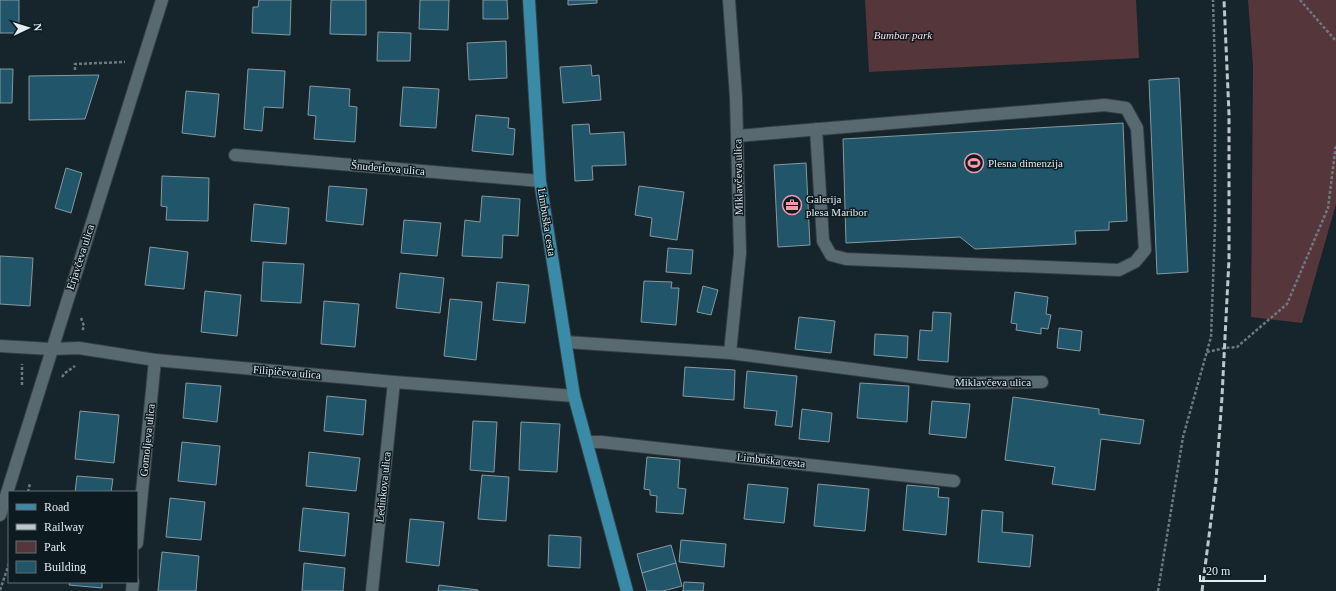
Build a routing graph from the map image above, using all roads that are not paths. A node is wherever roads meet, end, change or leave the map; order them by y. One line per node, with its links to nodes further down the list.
1 (162, 0): 10 (street, Erjavčeva ulica)
2 (529, 0): 7 (main road, Limbuška cesta)
3 (729, 0): 5 (street, Miklavčeva ulica)
4 (816, 129): 4 (street); 5 (street)
5 (737, 136): 11 (street, Miklavčeva ulica)
6 (235, 155): 7 (street, Šnuderlova ulica)
7 (540, 181): 8 (main road, Limbuška cesta)
8 (566, 342): 11 (street, Miklavčeva ulica); 15 (main road, Limbuška cesta)
9 (0, 346): 10 (street, Filipičeva ulica)
10 (51, 349): 12 (street, Filipičeva ulica); 18 (street, Erjavčeva ulica)
11 (730, 353): 14 (street, Miklavčeva ulica)
12 (155, 360): 13 (street, Filipičeva ulica); 19 (street, Gomoljeva ulica)
13 (394, 382): 15 (street, Filipičeva ulica); 20 (street, Ledinkova ulica)
14 (1042, 382)
15 (574, 396): 16 (main road, Limbuška cesta)
16 (587, 442): 17 (street, Limbuška cesta); 21 (main road, Limbuška cesta)
17 (954, 482)
18 (0, 515)
19 (138, 534)
20 (372, 591)
21 (626, 591)

